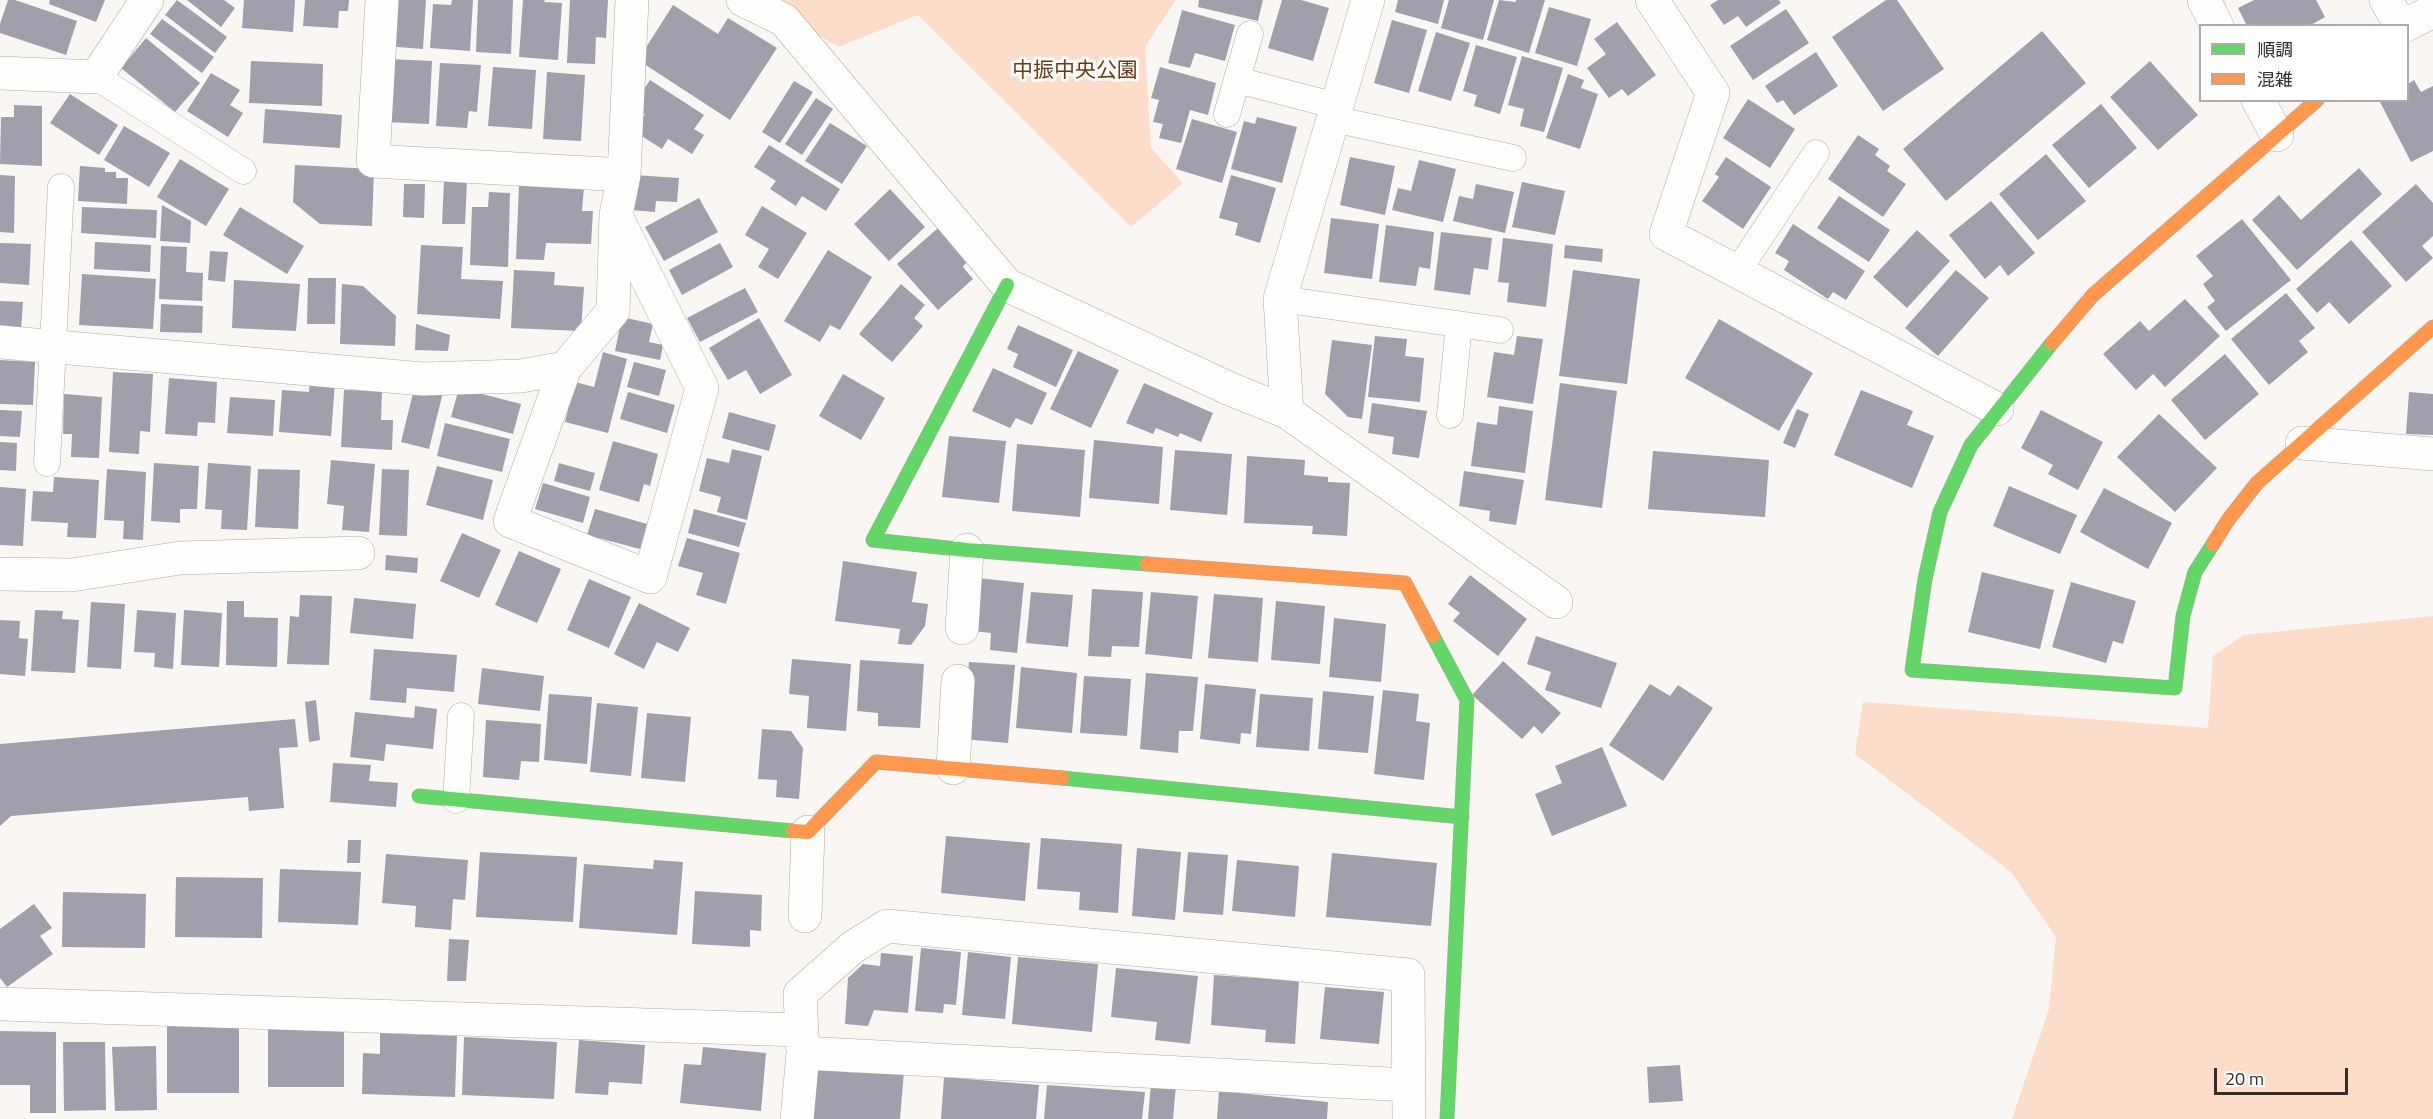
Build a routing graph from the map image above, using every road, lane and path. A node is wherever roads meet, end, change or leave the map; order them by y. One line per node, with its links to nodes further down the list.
1 (147, 0): 15 (street)
2 (382, 0): 25 (street)
3 (632, 0): 25 (street)
4 (743, 0): 29 (street)
5 (1368, 0): 19 (street)
6 (1652, 0): 28 (street)
7 (2204, 0): 10 (street)
8 (2386, 0): 11 (street)
9 (2433, 11): 12 (street)
10 (2216, 24)
11 (2402, 24)
12 (2407, 24)
13 (1250, 34): 16 (lane)
14 (0, 73): 15 (street)
15 (96, 77): 24 (lane)
16 (1237, 80): 19 (lane); 20 (lane)
17 (2259, 102): 21 (street)
18 (2315, 102): 21 (street)
19 (1335, 113): 23 (lane); 30 (street)
20 (1227, 114)
21 (2277, 135): 37 (street)
22 (1816, 153): 28 (lane)
23 (1513, 158)
24 (243, 171)
25 (624, 175): 27 (street)
26 (61, 186): 35 (lane)
27 (616, 215): 36 (street); 36 (street)
28 (1737, 272): 37 (street)
29 (1007, 285): 38 (street); 43 (street)
30 (1280, 299): 31 (lane); 38 (street)
31 (1459, 325): 33 (lane); 39 (lane)
32 (2433, 327): 40 (street)
33 (1500, 330)
34 (0, 342): 35 (street)
35 (52, 346): 36 (street); 42 (lane)
36 (565, 368)
37 (1997, 409): 40 (street)
38 (1287, 412): 46 (street)
39 (1450, 415)
40 (2302, 443): 41 (street)
41 (2433, 454)
42 (47, 463)
43 (967, 550): 47 (street); 53 (street)
44 (358, 553): 45 (street)
45 (0, 574)
46 (1556, 602)
47 (962, 628)
48 (958, 681): 50 (street)
49 (461, 716): 52 (lane)
50 (953, 768): 53 (street); 54 (street)
51 (419, 796): 52 (street)
52 (456, 800): 54 (street)
53 (1462, 817): 61 (street)
54 (808, 832): 55 (street)
55 (805, 916)
56 (0, 1004): 57 (street)
57 (802, 1042): 58 (street); 58 (street); 59 (street)
58 (1408, 1085): 60 (street)
59 (797, 1119)
60 (1409, 1119)
61 (1447, 1119)

